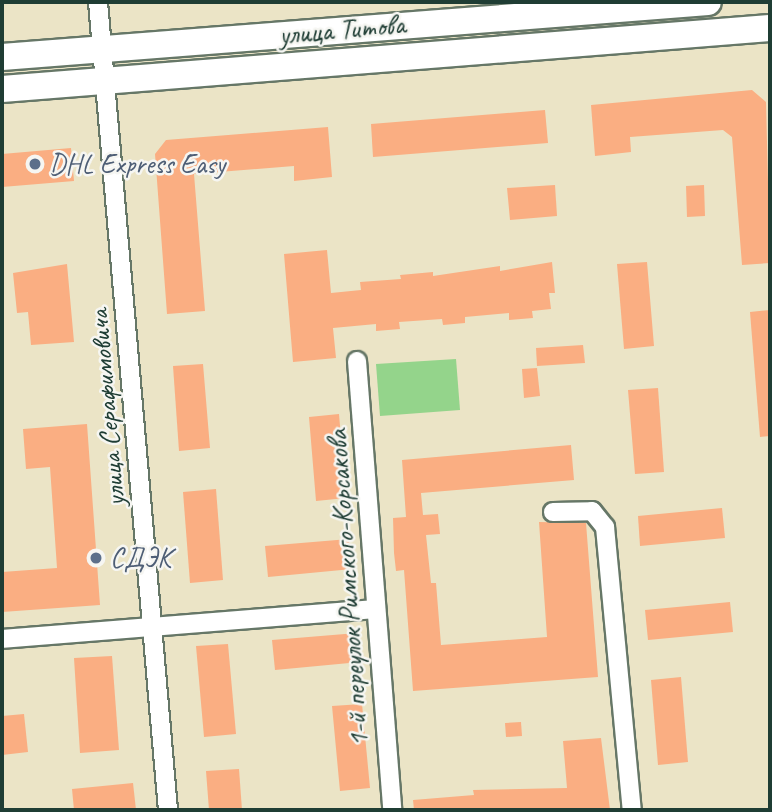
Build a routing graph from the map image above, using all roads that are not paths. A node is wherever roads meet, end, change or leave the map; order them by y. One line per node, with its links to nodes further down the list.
1 (98, 2): 4 (street, улица Серафимовича)
2 (708, 2): 4 (main road, улица Титова)
3 (770, 28): 6 (main road, улица Титова)
4 (101, 49): 5 (main road, улица Титова); 6 (street, улица Серафимовича)
5 (2, 57)
6 (105, 81): 7 (main road, улица Титова); 11 (street, улица Серафимовича)
7 (2, 89)
8 (357, 361): 10 (street, 1-й переулок Римского-Корсакова)
9 (552, 512): 15 (street)
10 (376, 609): 11 (street); 14 (street, 1-й переулок Римского-Корсакова)
11 (151, 628): 12 (street); 13 (street, улица Серафимовича)
12 (2, 639)
13 (168, 810)
14 (392, 810)
15 (632, 810)

